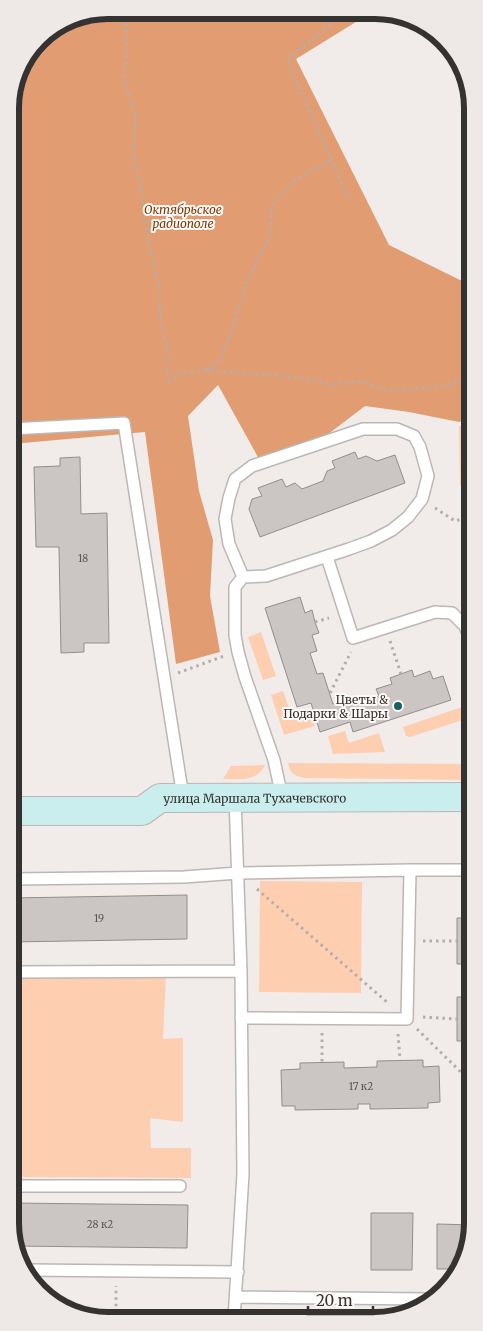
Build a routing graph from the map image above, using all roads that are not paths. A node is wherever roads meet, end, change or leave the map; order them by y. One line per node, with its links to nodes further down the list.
1 (19, 429): 8 (lane)
2 (327, 557): 3 (lane); 3 (lane); 4 (lane)
3 (243, 577): 6 (lane)
4 (464, 625)
5 (236, 797): 6 (street, улица Маршала Тухачевского); 8 (street, улица Маршала Тухачевского); 12 (lane)
6 (282, 797): 7 (street, улица Маршала Тухачевского)
7 (464, 797)
8 (183, 798): 9 (street, улица Маршала Тухачевского)
9 (19, 812)
10 (410, 870): 11 (lane); 12 (lane); 16 (lane)
11 (464, 870)
12 (238, 872): 13 (lane); 14 (lane)
13 (19, 879)
14 (241, 971): 15 (lane); 16 (lane)
15 (19, 972)
16 (242, 1018): 20 (lane)
17 (19, 1186): 18 (lane)
18 (180, 1186)
19 (32, 1270): 20 (lane)
20 (238, 1272): 21 (lane)
21 (236, 1297): 22 (lane); 23 (lane)
22 (422, 1299)
23 (235, 1312)

